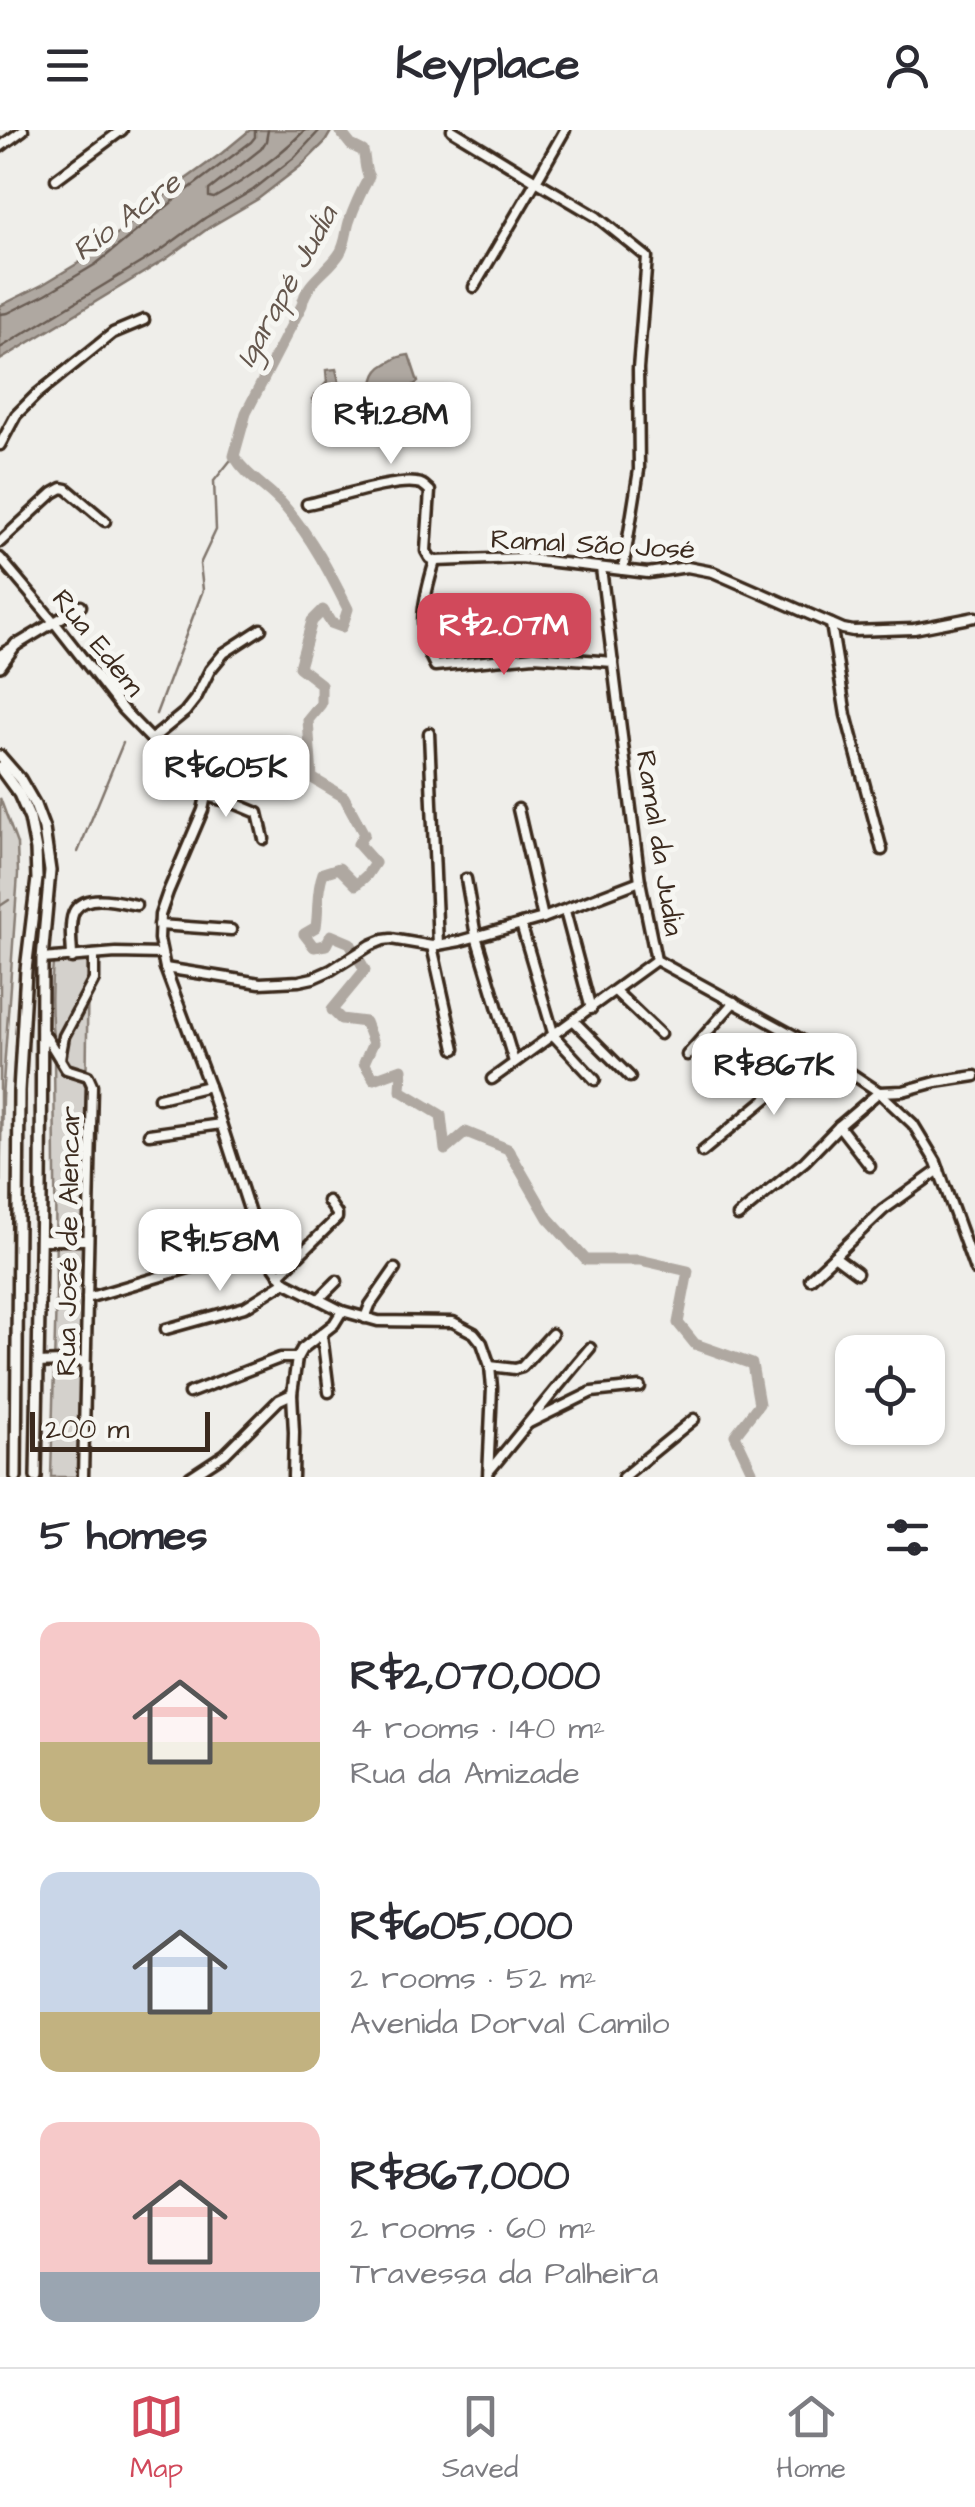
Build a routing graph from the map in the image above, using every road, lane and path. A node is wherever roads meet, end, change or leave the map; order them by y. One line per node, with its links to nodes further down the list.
1 (23, 130): 6 (street)
2 (122, 130): 7 (street)
3 (452, 130): 8 (street)
4 (552, 130): 5 (street)
5 (563, 133): 8 (street)
6 (0, 147)
7 (56, 179)
8 (536, 181): 9 (street); 18 (street)
9 (474, 288)
10 (144, 320): 11 (street)
11 (0, 445)
12 (307, 504): 16 (street)
13 (105, 522): 14 (street)
14 (0, 542)
15 (0, 558): 21 (street, Rua Edem)
16 (436, 561): 17 (street, Ramal São José); 26 (street)
17 (601, 568): 18 (street, Ramal São José); 26 (street, Ramal da Judia)
18 (623, 570): 22 (street, Ramal São José)
19 (81, 606): 21 (street)
20 (975, 617): 22 (street, Ramal São José)
21 (54, 622): 24 (street); 29 (street, Rua Edem)
22 (830, 624): 34 (street)
23 (261, 629): 29 (street)
24 (16, 644): 25 (street); 27 (main road)
25 (0, 656)
26 (613, 662): 36 (street, Ramal da Judia)
27 (0, 666)
28 (429, 733): 44 (street)
29 (152, 740): 31 (street, Rua Edem)
30 (2, 759): 48 (main road); 76 (main road)
31 (206, 796): 33 (street); 41 (street)
32 (518, 810): 39 (street)
33 (264, 839)
34 (882, 850)
35 (466, 879): 43 (street)
36 (640, 882): 38 (street); 49 (street, Ramal da Judia)
37 (136, 905): 47 (street)
38 (565, 910): 39 (street); 53 (street)
39 (543, 918): 40 (street)
40 (521, 924): 43 (street); 57 (street)
41 (158, 925): 42 (street); 45 (street)
42 (231, 930)
43 (476, 936): 44 (street); 62 (street)
44 (435, 945): 50 (street); 58 (street)
45 (161, 954): 46 (street); 50 (street)
46 (94, 955): 47 (street); 61 (street)
47 (72, 958): 48 (street)
48 (42, 959): 55 (main road)
49 (656, 960): 51 (street); 52 (street, Ramal da Judia)
50 (165, 968): 67 (street)
51 (615, 991): 53 (street); 56 (street)
52 (734, 1002): 59 (street, Ramal da Judia); 60 (street)
53 (591, 1010): 54 (street)
54 (574, 1021): 57 (street); 64 (street)
55 (42, 1030): 61 (street, Rua José de Alencar); 77 (main road)
56 (660, 1034)
57 (554, 1036): 62 (street); 66 (street)
58 (455, 1049)
59 (820, 1054): 68 (street, Ramal da Judia); 73 (street)
60 (688, 1055)
61 (60, 1059): 81 (street, Rua José de Alencar)
62 (514, 1062): 65 (street)
63 (975, 1076): 68 (street)
64 (630, 1077)
65 (492, 1080)
66 (594, 1080)
67 (209, 1086): 69 (street); 70 (street)
68 (880, 1092): 71 (street); 75 (street, Ramal da Judia)
69 (159, 1098)
70 (221, 1124): 72 (street); 82 (street)
71 (840, 1126): 74 (street); 79 (street)
72 (150, 1134)
73 (702, 1152)
74 (870, 1166)
75 (940, 1170): 83 (street); 85 (street, Ramal da Judia)
76 (18, 1197): 77 (main road); 98 (main road)
77 (41, 1199): 80 (main road)
78 (328, 1201): 87 (street)
79 (738, 1216)
80 (40, 1240): 81 (street); 97 (main road)
81 (88, 1240): 90 (street, Rua José de Alencar)
82 (262, 1250): 87 (street); 90 (street)
83 (834, 1256): 86 (street); 88 (street)
84 (395, 1269): 93 (street)
85 (975, 1270)
86 (857, 1273)
87 (282, 1279): 91 (street); 94 (street)
88 (810, 1279)
89 (337, 1281): 91 (street)
90 (87, 1298): 101 (street, Rua José de Alencar)
91 (319, 1300): 92 (street)
92 (342, 1311): 93 (street); 96 (street)
93 (365, 1318): 103 (street)
94 (166, 1328)
95 (552, 1334): 103 (street)
96 (322, 1335): 100 (street); 105 (street)
97 (38, 1336): 98 (main road); 102 (main road)
98 (17, 1339): 111 (main road)
99 (590, 1348): 109 (street)
100 (296, 1358): 106 (street); 107 (street)
101 (85, 1361): 102 (street); 113 (street, Rua José de Alencar)
102 (38, 1363): 112 (main road)
103 (490, 1366): 110 (street)
104 (640, 1387): 109 (street)
105 (329, 1392)
106 (189, 1393)
107 (292, 1394): 114 (street); 115 (street)
108 (694, 1419): 116 (street)
109 (529, 1423): 110 (street)
110 (488, 1474)
111 (16, 1477)
112 (36, 1477)
113 (83, 1477)
114 (190, 1477)
115 (293, 1477)
116 (622, 1477)

